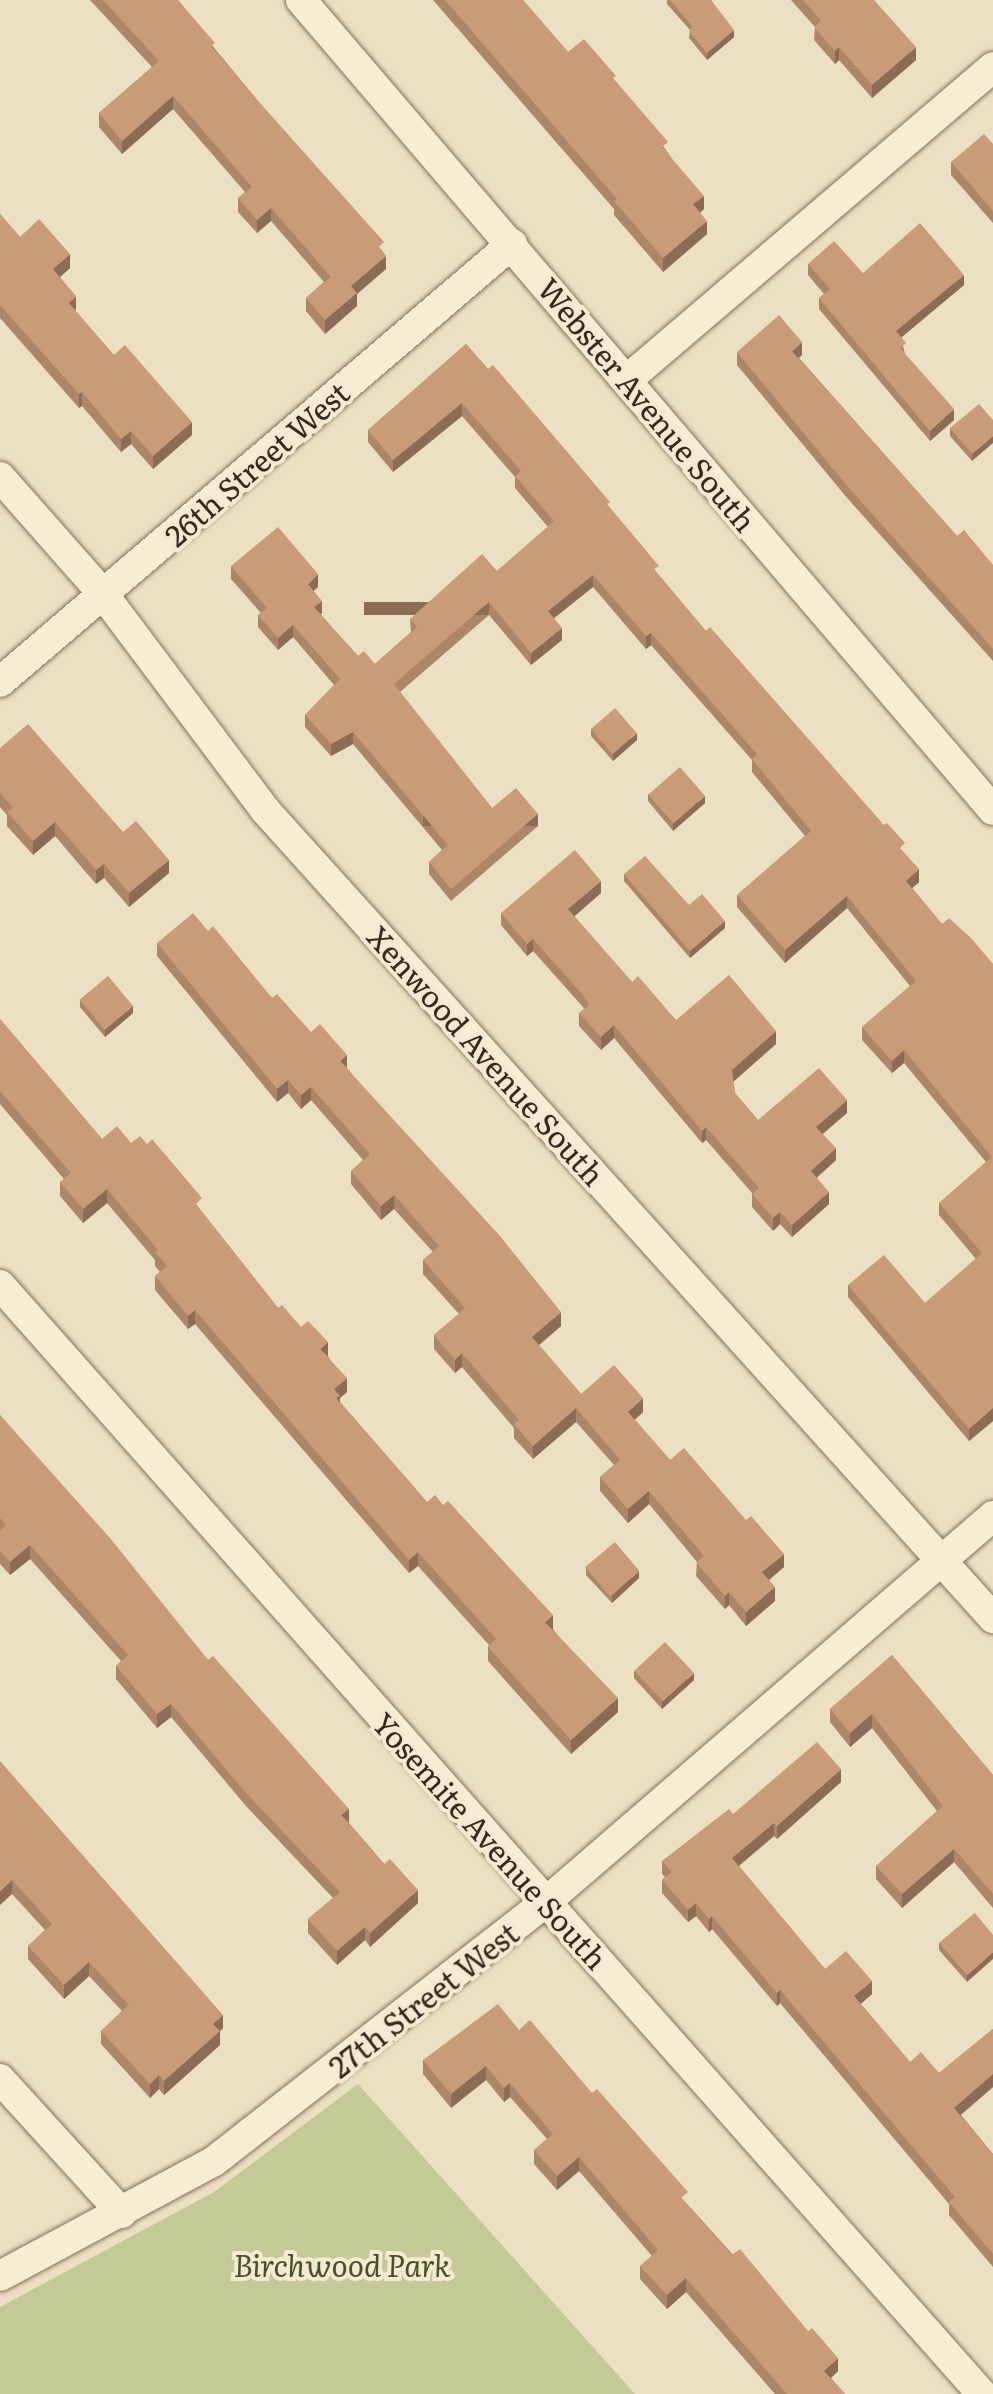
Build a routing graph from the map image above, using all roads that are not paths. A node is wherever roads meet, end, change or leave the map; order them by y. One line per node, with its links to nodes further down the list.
1 (301, 0): 3 (street, Webster Avenue South)
2 (993, 68): 4 (street)
3 (512, 244): 4 (street, Webster Avenue South); 6 (street, 26th Street West)
4 (628, 379): 8 (street, Webster Avenue South)
5 (0, 477): 6 (street, Xenwood Avenue South)
6 (103, 594): 7 (street, 26th Street West); 11 (street, Xenwood Avenue South)
7 (0, 682)
8 (993, 810)
9 (0, 1285): 13 (street, Yosemite Avenue South)
10 (993, 1516): 11 (street, 27th Street West)
11 (942, 1560): 12 (street, Xenwood Avenue South); 13 (street, 27th Street West)
12 (993, 1618)
13 (546, 1902): 15 (street, 27th Street West); 17 (street, Yosemite Avenue South)
14 (0, 2078): 15 (street)
15 (122, 2213): 16 (street, 27th Street West)
16 (0, 2276)
17 (982, 2394)

